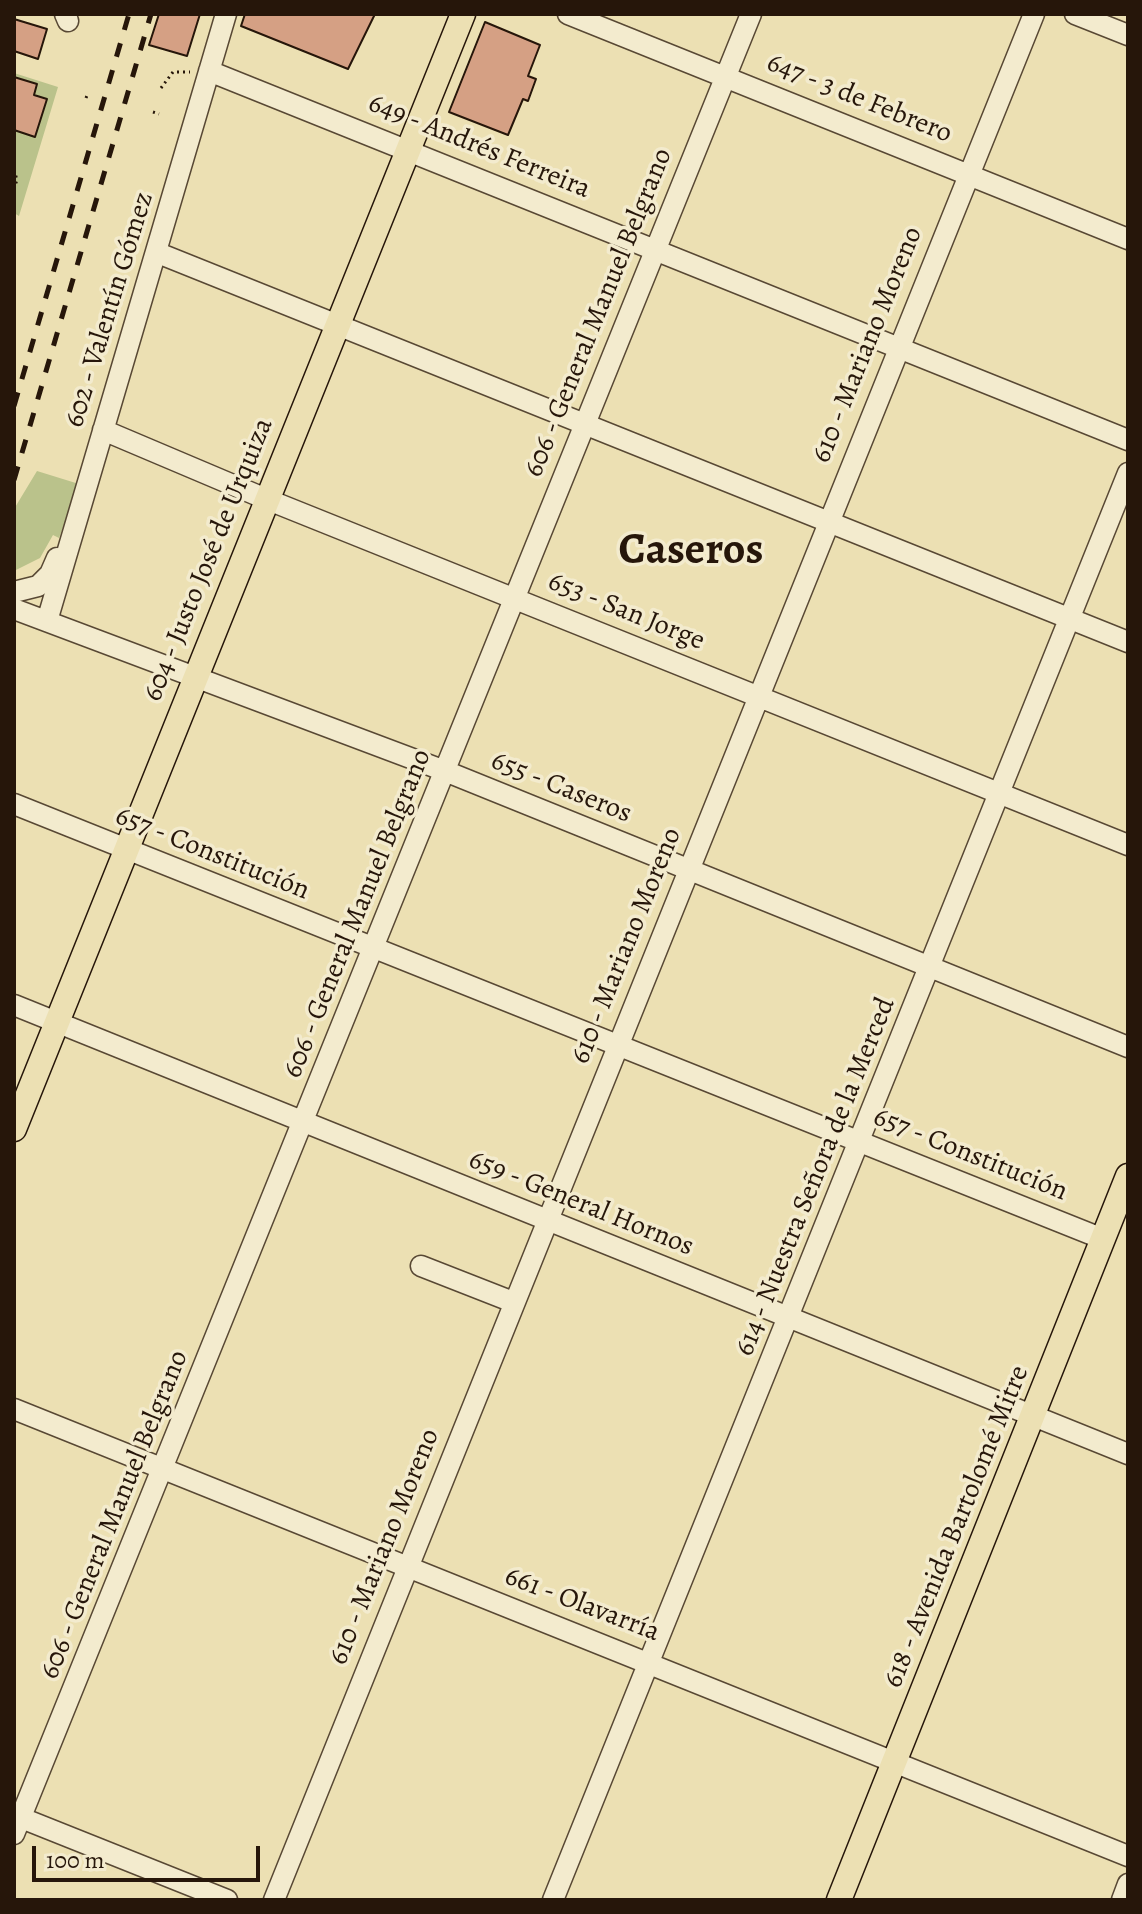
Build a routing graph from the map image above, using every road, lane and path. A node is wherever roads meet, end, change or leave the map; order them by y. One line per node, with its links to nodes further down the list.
1 (226, 14): 8 (street, 602 - Valentín Gómez)
2 (463, 14): 13 (main road, 604 - Justo José de Urquiza)
3 (568, 14): 9 (street, 647 - 3 de Febrero)
4 (751, 14): 9 (street, 606 - General Manuel Belgrano)
5 (1034, 14): 15 (street, 610 - Mariano Moreno)
6 (1075, 14): 7 (street)
7 (1128, 35)
8 (209, 71): 10 (path); 13 (street, 649 - Andrés Ferreira); 19 (street, 602 - Valentín Gómez)
9 (726, 76): 15 (street, 647 - 3 de Febrero); 18 (street, 606 - General Manuel Belgrano)
10 (161, 88)
11 (153, 112): 12 (path)
12 (159, 114)
13 (407, 149): 18 (street, 649 - Andrés Ferreira); 20 (main road, 604 - Justo José de Urquiza)
14 (14, 170): 16 (path)
15 (968, 174): 17 (street, 647 - 3 de Febrero); 21 (street, 610 - Mariano Moreno)
16 (14, 188)
17 (1128, 239)
18 (656, 247): 21 (street, 649 - Andrés Ferreira); 22 (street, 606 - General Manuel Belgrano)
19 (158, 253): 20 (street); 23 (street, 602 - Valentín Gómez)
20 (336, 325): 22 (street); 26 (main road, 604 - Justo José de Urquiza)
21 (897, 347): 24 (street, 649 - Andrés Ferreira); 28 (street, 610 - Mariano Moreno)
22 (584, 424): 28 (street); 30 (street, 606 - General Manuel Belgrano)
23 (103, 430): 26 (street, 653 - San Jorge); 27 (street, 602 - Valentín Gómez)
24 (1128, 440)
25 (1128, 473): 32 (street, 614 - Nuestra Señora de la Merced)
26 (266, 499): 30 (street, 653 - San Jorge); 35 (main road, 604 - Justo José de Urquiza)
27 (83, 504): 29 (street); 33 (street, 602 - Valentín Gómez)
28 (827, 522): 32 (street); 36 (street, 610 - Mariano Moreno)
29 (14, 592)
30 (515, 597): 36 (street, 653 - San Jorge); 37 (street, 606 - General Manuel Belgrano)
31 (14, 609): 33 (street, 655 - Caseros)
32 (1069, 619): 34 (street); 38 (street, 614 - Nuestra Señora de la Merced)
33 (47, 621): 35 (street, 655 - Caseros)
34 (1128, 642)
35 (195, 677): 37 (street, 655 - Caseros); 41 (main road, 604 - Justo José de Urquiza)
36 (757, 695): 38 (street, 653 - San Jorge); 42 (street, 610 - Mariano Moreno)
37 (445, 771): 42 (street, 655 - Caseros); 43 (street, 606 - General Manuel Belgrano)
38 (1000, 793): 40 (street, 653 - San Jorge); 44 (street, 614 - Nuestra Señora de la Merced)
39 (14, 804): 41 (street, 657 - Constitución)
40 (1128, 845)
41 (126, 849): 43 (street, 657 - Constitución); 46 (main road, 604 - Justo José de Urquiza)
42 (688, 870): 44 (street, 655 - Caseros); 47 (street, 610 - Mariano Moreno)
43 (373, 949): 47 (street, 657 - Constitución); 49 (street, 606 - General Manuel Belgrano)
44 (931, 966): 48 (street, 655 - Caseros); 51 (street, 614 - Nuestra Señora de la Merced)
45 (14, 1005): 46 (street, 659 - General Hornos)
46 (59, 1022): 49 (street, 659 - General Hornos); 50 (main road, 604 - Justo José de Urquiza)
47 (616, 1046): 51 (street, 657 - Constitución); 53 (street, 610 - Mariano Moreno)
48 (1128, 1047)
49 (304, 1124): 53 (street, 659 - General Hornos); 61 (street, 606 - General Manuel Belgrano)
50 (14, 1129)
51 (860, 1141): 54 (street, 657 - Constitución); 57 (street, 614 - Nuestra Señora de la Merced)
52 (1128, 1176): 54 (main road, 618 - Avenida Bartolomé Mitre)
53 (548, 1219): 56 (street, 610 - Mariano Moreno); 57 (street, 659 - General Hornos)
54 (1103, 1239): 59 (main road, 618 - Avenida Bartolomé Mitre)
55 (421, 1266): 56 (street)
56 (513, 1302): 62 (street, 610 - Mariano Moreno)
57 (790, 1318): 59 (street, 659 - General Hornos); 63 (street, 614 - Nuestra Señora de la Merced)
58 (14, 1409): 61 (street, 661 - Olavarría)
59 (1034, 1416): 60 (street, 659 - General Hornos); 64 (main road, 618 - Avenida Bartolomé Mitre)
60 (1128, 1454)
61 (164, 1472): 62 (street, 661 - Olavarría); 65 (street, 606 - General Manuel Belgrano)
62 (407, 1567): 63 (street, 661 - Olavarría); 69 (street, 610 - Mariano Moreno)
63 (650, 1662): 64 (street, 661 - Olavarría); 70 (street, 614 - Nuestra Señora de la Merced)
64 (895, 1762): 66 (street, 661 - Olavarría); 71 (main road, 618 - Avenida Bartolomé Mitre)
65 (16, 1822): 68 (street)
66 (1128, 1856)
67 (1128, 1884): 72 (street)
68 (227, 1900)
69 (274, 1900)
70 (553, 1900)
71 (839, 1900)
72 (1122, 1900)

